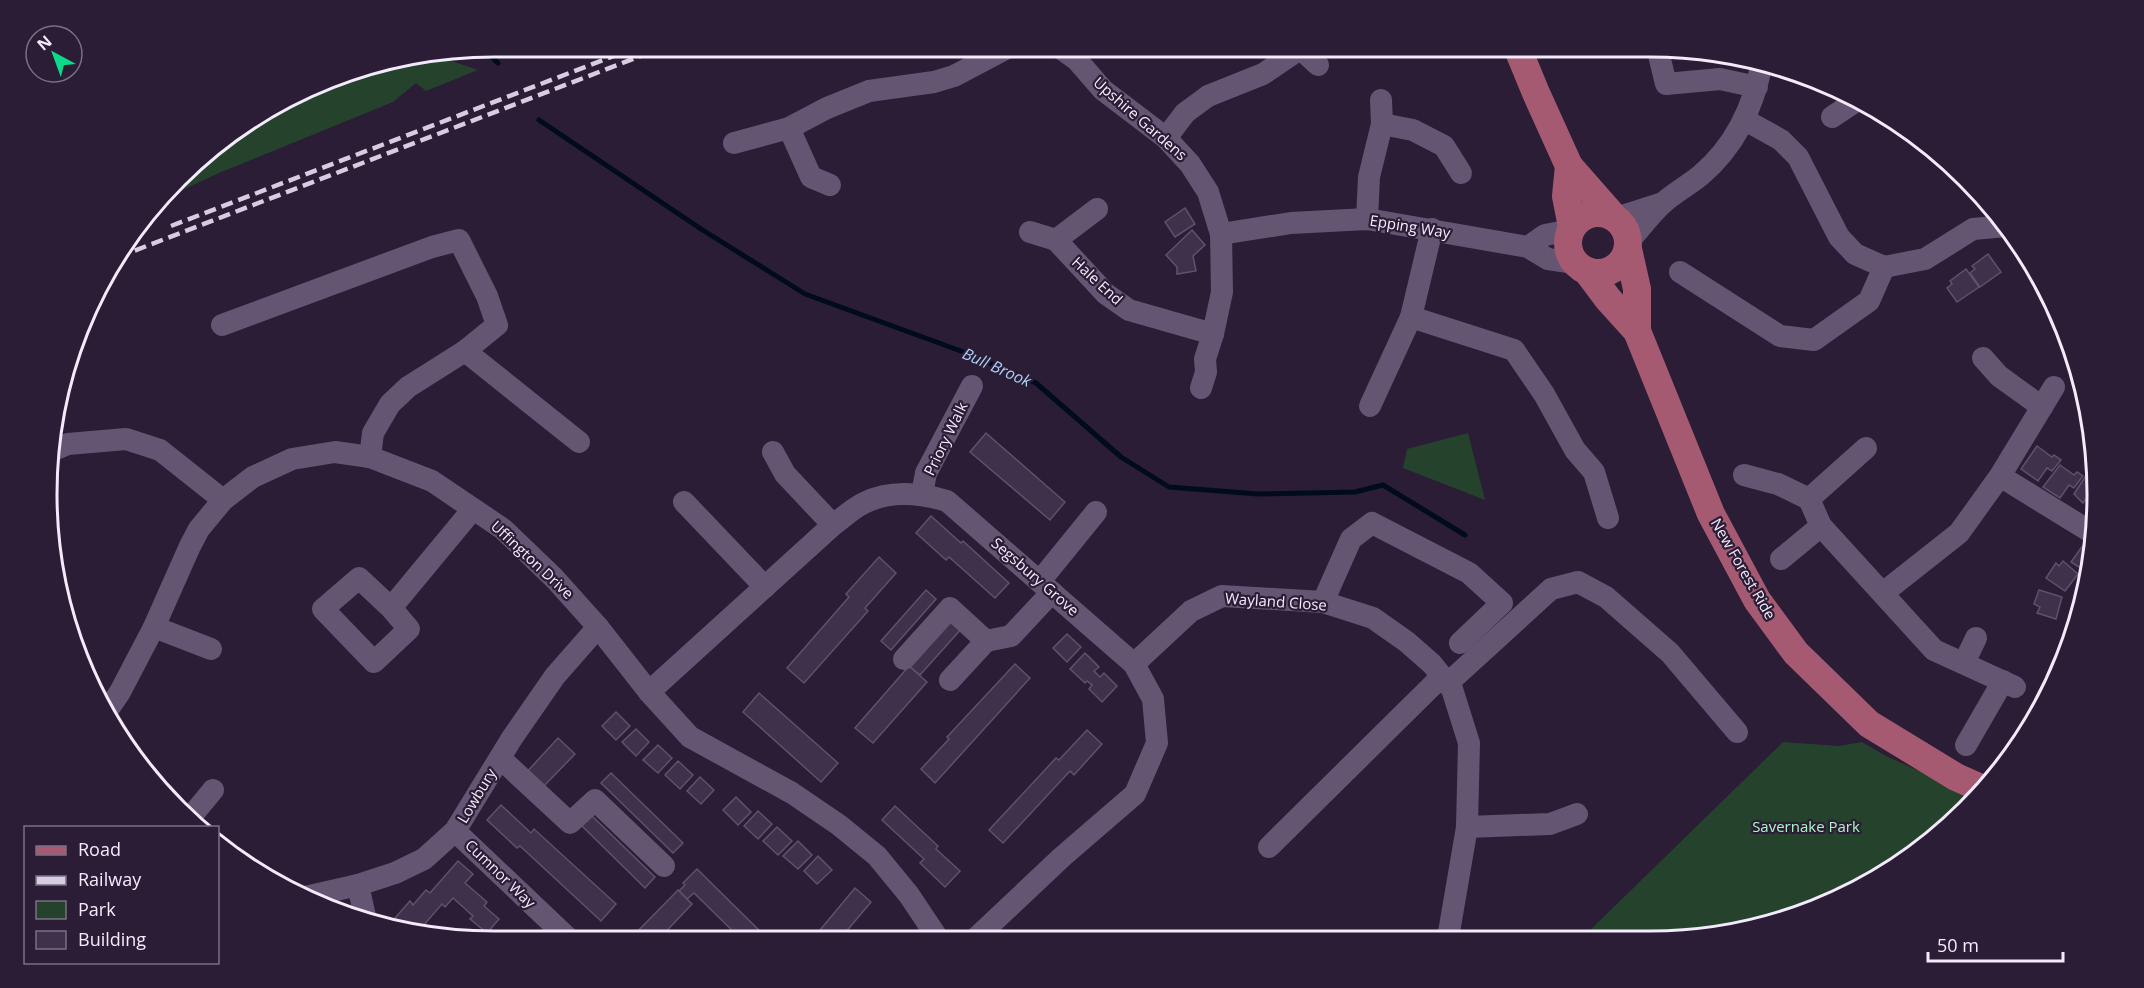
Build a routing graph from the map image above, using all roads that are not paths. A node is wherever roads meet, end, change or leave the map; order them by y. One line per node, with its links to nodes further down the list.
1 (989, 57): 15 (street)
2 (1073, 57): 16 (street, Upshire Gardens)
3 (1285, 57): 16 (street)
4 (1309, 57): 7 (street)
5 (1521, 57): 18 (main road, New Forest Ride)
6 (1660, 57): 9 (street)
7 (1318, 65)
8 (1760, 71): 9 (street)
9 (1757, 87): 13 (street)
10 (1381, 100): 14 (street)
11 (1850, 106): 12 (street)
12 (1832, 117)
13 (1745, 120): 26 (street); 32 (street)
14 (1382, 124): 19 (street); 22 (street)
15 (789, 128): 17 (street); 20 (street)
16 (1166, 138): 28 (street, Upshire Gardens)
17 (734, 143)
18 (1569, 166): 24 (main road, New Forest Ride); 26 (main road, New Forest Ride)
19 (1461, 173)
20 (830, 185)
21 (1097, 209): 29 (street)
22 (1367, 219): 25 (street, Epping Way); 28 (street, Epping Way)
23 (1996, 227): 32 (street)
24 (1571, 228): 26 (main road); 30 (street); 31 (main road, New Forest Ride)
25 (1432, 229): 30 (street, Epping Way); 34 (street)
26 (1622, 231): 31 (main road); 36 (main road, New Forest Ride)
27 (1030, 232): 29 (street)
28 (1221, 234): 37 (street)
29 (1056, 240): 37 (street, Hale End)
30 (1528, 247): 31 (street, Epping Way)
31 (1581, 267): 36 (main road, New Forest Ride)
32 (1884, 267): 33 (street)
33 (1680, 272)
34 (1411, 317): 43 (street); 58 (street)
35 (222, 325): 38 (street)
36 (1637, 331): 84 (main road, New Forest Ride)
37 (1213, 334): 42 (street)
38 (465, 351): 45 (street); 49 (street)
39 (1983, 358): 44 (street)
40 (972, 386): 52 (street, Priory Walk)
41 (2054, 387): 44 (street)
42 (1201, 388)
43 (1370, 406)
44 (2043, 407): 51 (street)
45 (579, 442)
46 (60, 447): 54 (street)
47 (1866, 448): 53 (street)
48 (773, 452): 59 (street)
49 (370, 457): 54 (street, Uffington Drive); 56 (street, Uffington Drive)
50 (1744, 475): 53 (street)
51 (2000, 476): 61 (street); 65 (street)
52 (922, 494): 59 (street, Segsbury Grove); 63 (street, Segsbury Grove)
53 (1809, 499): 60 (street)
54 (223, 500): 68 (street, Uffington Drive)
55 (684, 502): 64 (street)
56 (473, 509): 67 (street); 69 (street, Uffington Drive)
57 (1096, 512): 63 (street)
58 (1608, 518)
59 (833, 525): 64 (street, Segsbury Grove)
60 (1821, 526): 62 (street); 65 (street)
61 (2085, 529)
62 (1781, 559)
63 (1046, 586): 71 (street); 76 (street, Segsbury Grove)
64 (765, 587): 79 (street, Segsbury Grove)
65 (1883, 593): 75 (street)
66 (1323, 602): 72 (street); 76 (street, Wayland Close); 78 (street, Wayland Close)
67 (391, 608)
68 (154, 627): 73 (street); 80 (street, Uffington Drive)
69 (598, 627): 79 (street, Uffington Drive); 83 (street, Lowbury)
70 (1976, 638): 75 (street)
71 (986, 641): 74 (street); 77 (street)
72 (1460, 643)
73 (211, 649)
74 (904, 660)
75 (1964, 663): 82 (street)
76 (1134, 664): 97 (street, Segsbury Grove)
77 (950, 680)
78 (1444, 680): 81 (street); 88 (street, Wayland Close); 90 (street)
79 (649, 692): 96 (street, Uffington Drive)
80 (112, 704)
81 (1737, 732)
82 (1966, 746)
83 (500, 758): 89 (street, Lowbury); 91 (street)
84 (1976, 786)
85 (213, 790): 86 (street)
86 (195, 812)
87 (1577, 814): 88 (street)
88 (1467, 827): 98 (street, Wayland Close)
89 (456, 831): 92 (street, Lowbury); 95 (street, Cumnor Way)
90 (1269, 848)
91 (664, 866)
92 (358, 885): 93 (street, Lowbury); 94 (street)
93 (318, 894)
94 (364, 911)
95 (561, 931)
96 (933, 931)
97 (984, 931)
98 (1449, 931)

